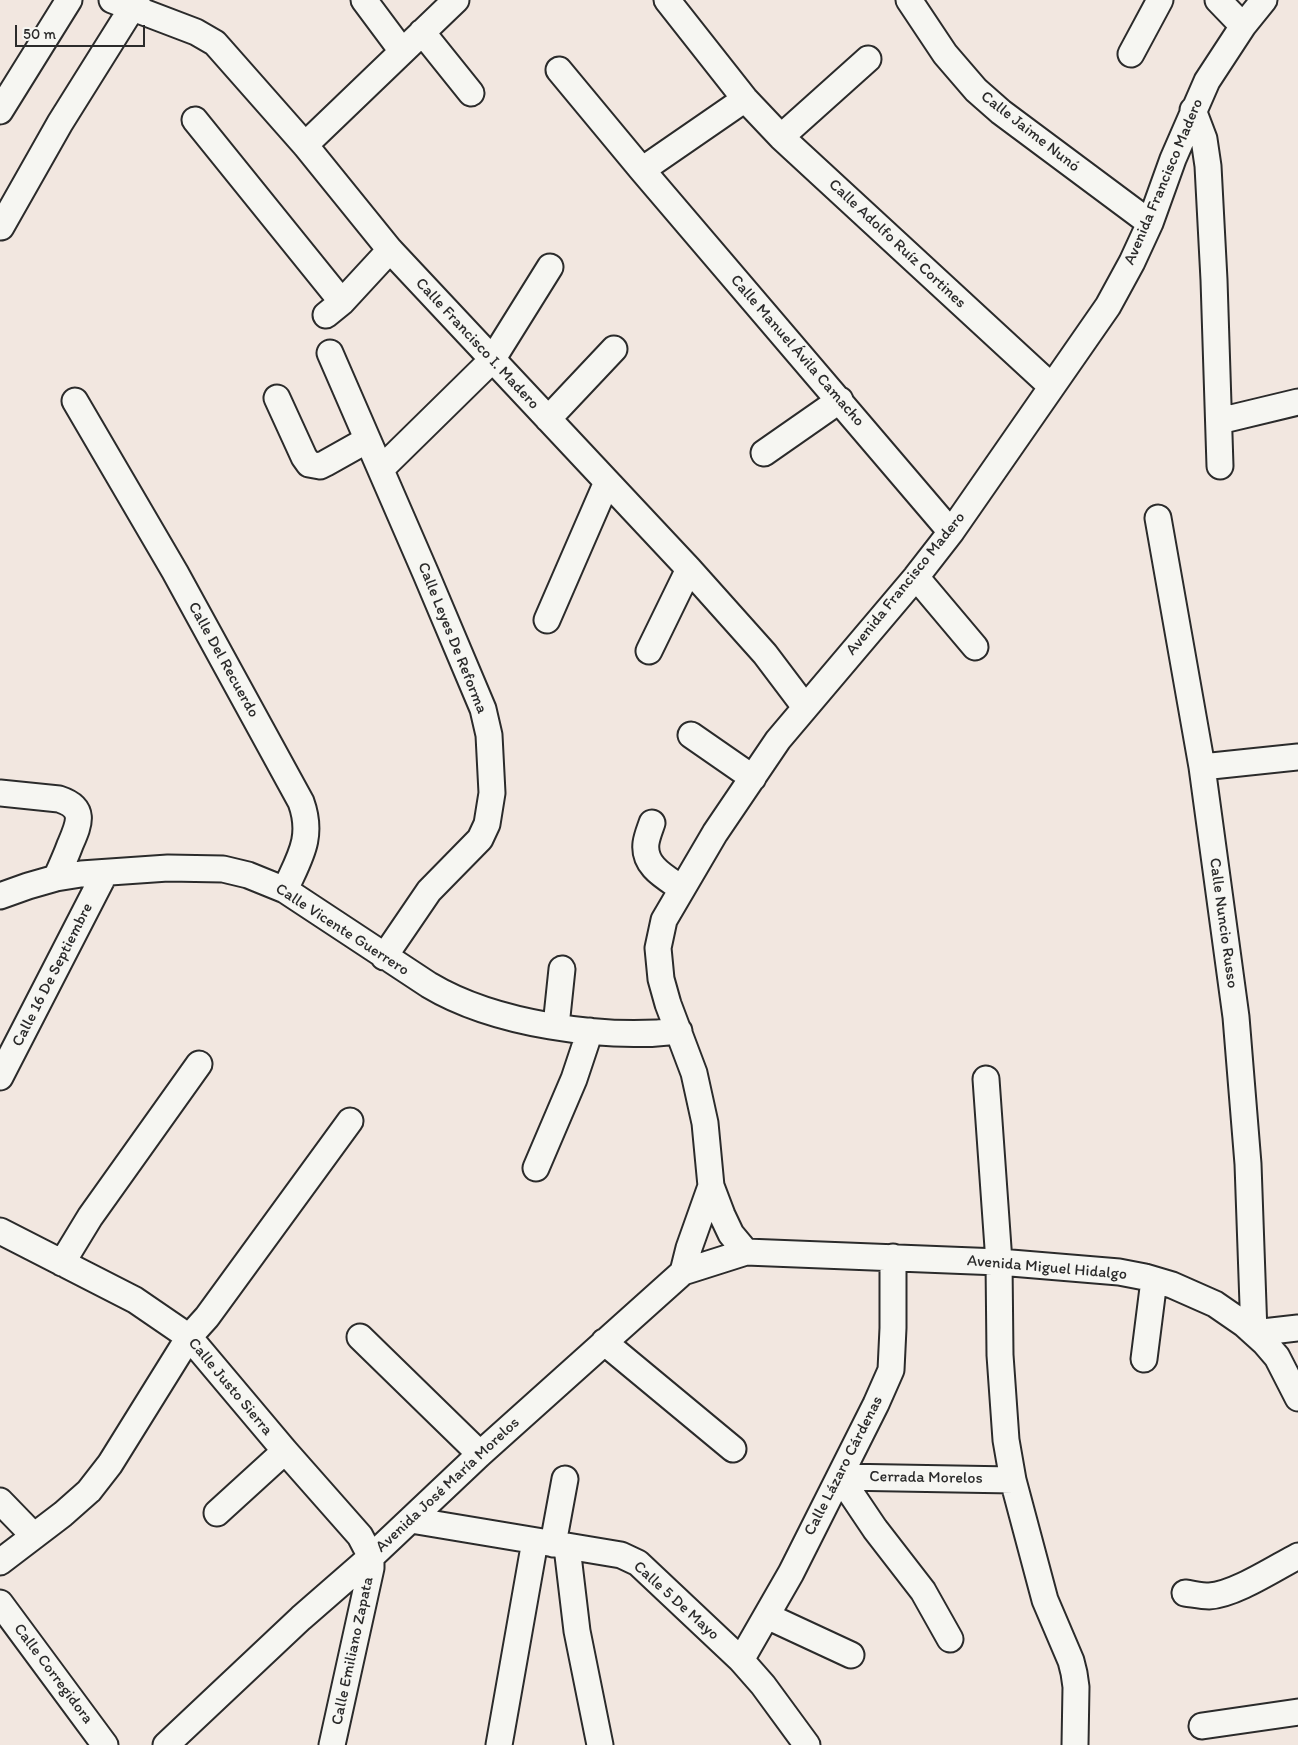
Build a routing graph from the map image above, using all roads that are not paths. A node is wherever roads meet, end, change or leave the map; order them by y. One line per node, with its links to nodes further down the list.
1 (69, 0): 19 (street)
2 (364, 0): 12 (street)
3 (456, 0): 11 (street)
4 (667, 0): 17 (street, Calle Adolfo Ruíz Cortines)
5 (909, 0): 24 (street, Calle Jaime Nunó)
6 (1160, 0): 13 (street)
7 (1218, 0): 10 (street)
8 (1264, 0): 10 (street, Avenida Francisco Madero)
9 (127, 2): 22 (street, Calle Francisco I. Madero); 25 (street)
10 (1243, 26): 18 (street, Avenida Francisco Madero)
11 (422, 32): 12 (street); 16 (street)
12 (402, 52): 22 (street)
13 (1131, 54)
14 (868, 59): 21 (street)
15 (559, 70): 23 (street, Calle Manuel Ávila Camacho)
16 (471, 94)
17 (745, 100): 21 (street, Calle Adolfo Ruíz Cortines); 23 (street)
18 (1193, 110): 24 (street, Avenida Francisco Madero); 37 (street)
19 (0, 111)
20 (195, 120): 26 (street)
21 (781, 137): 31 (street, Calle Adolfo Ruíz Cortines)
22 (304, 145): 26 (street, Calle Francisco I. Madero)
23 (642, 170): 33 (street, Calle Manuel Ávila Camacho)
24 (1150, 223): 31 (street, Avenida Francisco Madero)
25 (1, 226)
26 (390, 250): 30 (street, Calle Francisco I. Madero)
27 (550, 267): 30 (street)
28 (614, 349): 36 (street)
29 (330, 353): 38 (street, Calle Leyes De Reforma)
30 (492, 360): 36 (street, Calle Francisco I. Madero); 41 (street)
31 (1051, 386): 44 (street, Avenida Francisco Madero)
32 (277, 398): 38 (street)
33 (840, 400): 39 (street); 44 (street, Calle Manuel Ávila Camacho)
34 (75, 401): 60 (street, Calle Del Recuerdo)
35 (1298, 402): 37 (street)
36 (548, 420): 42 (street, Calle Francisco I. Madero)
37 (1219, 421): 40 (street)
38 (367, 440): 41 (street, Calle Leyes De Reforma)
39 (764, 453)
40 (1220, 466)
41 (380, 469): 62 (street, Calle Leyes De Reforma)
42 (607, 482): 45 (street, Calle Francisco I. Madero); 47 (street)
43 (1158, 518): 53 (street, Calle Nuncio Russo)
44 (951, 532): 46 (street, Avenida Francisco Madero)
45 (689, 569): 49 (street); 50 (street, Calle Francisco I. Madero)
46 (916, 577): 48 (street); 50 (street, Avenida Francisco Madero)
47 (548, 620)
48 (975, 647)
49 (649, 651)
50 (805, 707): 54 (street, Avenida Francisco Madero)
51 (691, 735): 54 (street)
52 (1298, 758): 53 (street)
53 (1202, 767): 81 (street, Calle Nuncio Russo)
54 (753, 778): 59 (street, Avenida Francisco Madero)
55 (0, 793): 58 (street)
56 (652, 823): 59 (street)
57 (105, 872): 58 (street, Calle Vicente Guerrero); 60 (street, Calle Vicente Guerrero); 68 (street, Calle 16 De Septiembre)
58 (56, 878): 61 (street, Calle Vicente Guerrero)
59 (682, 888): 66 (street, Avenida Francisco Madero)
60 (285, 890): 62 (street, Calle Vicente Guerrero)
61 (0, 896)
62 (384, 957): 64 (street, Calle Vicente Guerrero)
63 (562, 969): 64 (street)
64 (556, 1026): 65 (street, Calle Vicente Guerrero)
65 (590, 1031): 66 (street, Calle Vicente Guerrero); 71 (street)
66 (679, 1031): 72 (street, Avenida Francisco Madero)
67 (199, 1064): 77 (street)
68 (0, 1077)
69 (986, 1079): 76 (street)
70 (350, 1121): 82 (street)
71 (536, 1168)
72 (711, 1186): 74 (street, Avenida Francisco Madero); 78 (street, Avenida Francisco Madero)
73 (0, 1231): 77 (street, Calle Justo Sierra)
74 (746, 1252): 75 (street, Avenida Miguel Hidalgo); 78 (street, Avenida José María Morelos)
75 (892, 1257): 76 (street, Avenida Miguel Hidalgo); 90 (street, Calle Lázaro Cárdenas)
76 (999, 1262): 79 (street, Avenida Miguel Hidalgo); 92 (street)
77 (62, 1263): 82 (street, Calle Justo Sierra)
78 (683, 1272): 84 (street, Avenida José María Morelos)
79 (1154, 1280): 81 (street, Avenida Miguel Hidalgo); 85 (street)
80 (1298, 1328): 81 (street)
81 (1254, 1333): 86 (street, Avenida Miguel Hidalgo)
82 (189, 1337): 88 (street, Calle Justo Sierra); 96 (street)
83 (360, 1337): 89 (street)
84 (604, 1342): 87 (street); 89 (street, Avenida José María Morelos)
85 (1144, 1359)
86 (1298, 1398)
87 (733, 1449)
88 (285, 1452): 94 (street); 99 (street, Calle Justo Sierra)
89 (480, 1454): 95 (street, Avenida José María Morelos)
90 (840, 1477): 92 (street, Cerrada Morelos); 103 (street, Calle Lázaro Cárdenas); 104 (street)
91 (565, 1479): 97 (street)
92 (1013, 1480): 115 (street)
93 (0, 1502): 96 (street)
94 (217, 1513)
95 (411, 1520): 97 (street, Calle 5 De Mayo); 99 (street, Avenida José María Morelos)
96 (33, 1535): 100 (street)
97 (551, 1544): 106 (street, Calle 5 De Mayo); 112 (street); 113 (street)
98 (1298, 1556): 101 (street)
99 (371, 1557): 110 (street, Avenida José María Morelos); 111 (street, Calle Emiliano Zapata)
100 (0, 1562)
101 (1185, 1593)
102 (0, 1603): 109 (street, Calle Corregidora)
103 (767, 1616): 105 (street); 106 (street, Calle Lázaro Cárdenas)
104 (950, 1639)
105 (851, 1655)
106 (741, 1660): 114 (street, Calle 5 De Mayo)
107 (1298, 1712): 108 (street)
108 (1202, 1726)
109 (105, 1745)
110 (166, 1745)
111 (332, 1745)
112 (499, 1745)
113 (600, 1745)
114 (806, 1745)
115 (1075, 1745)

